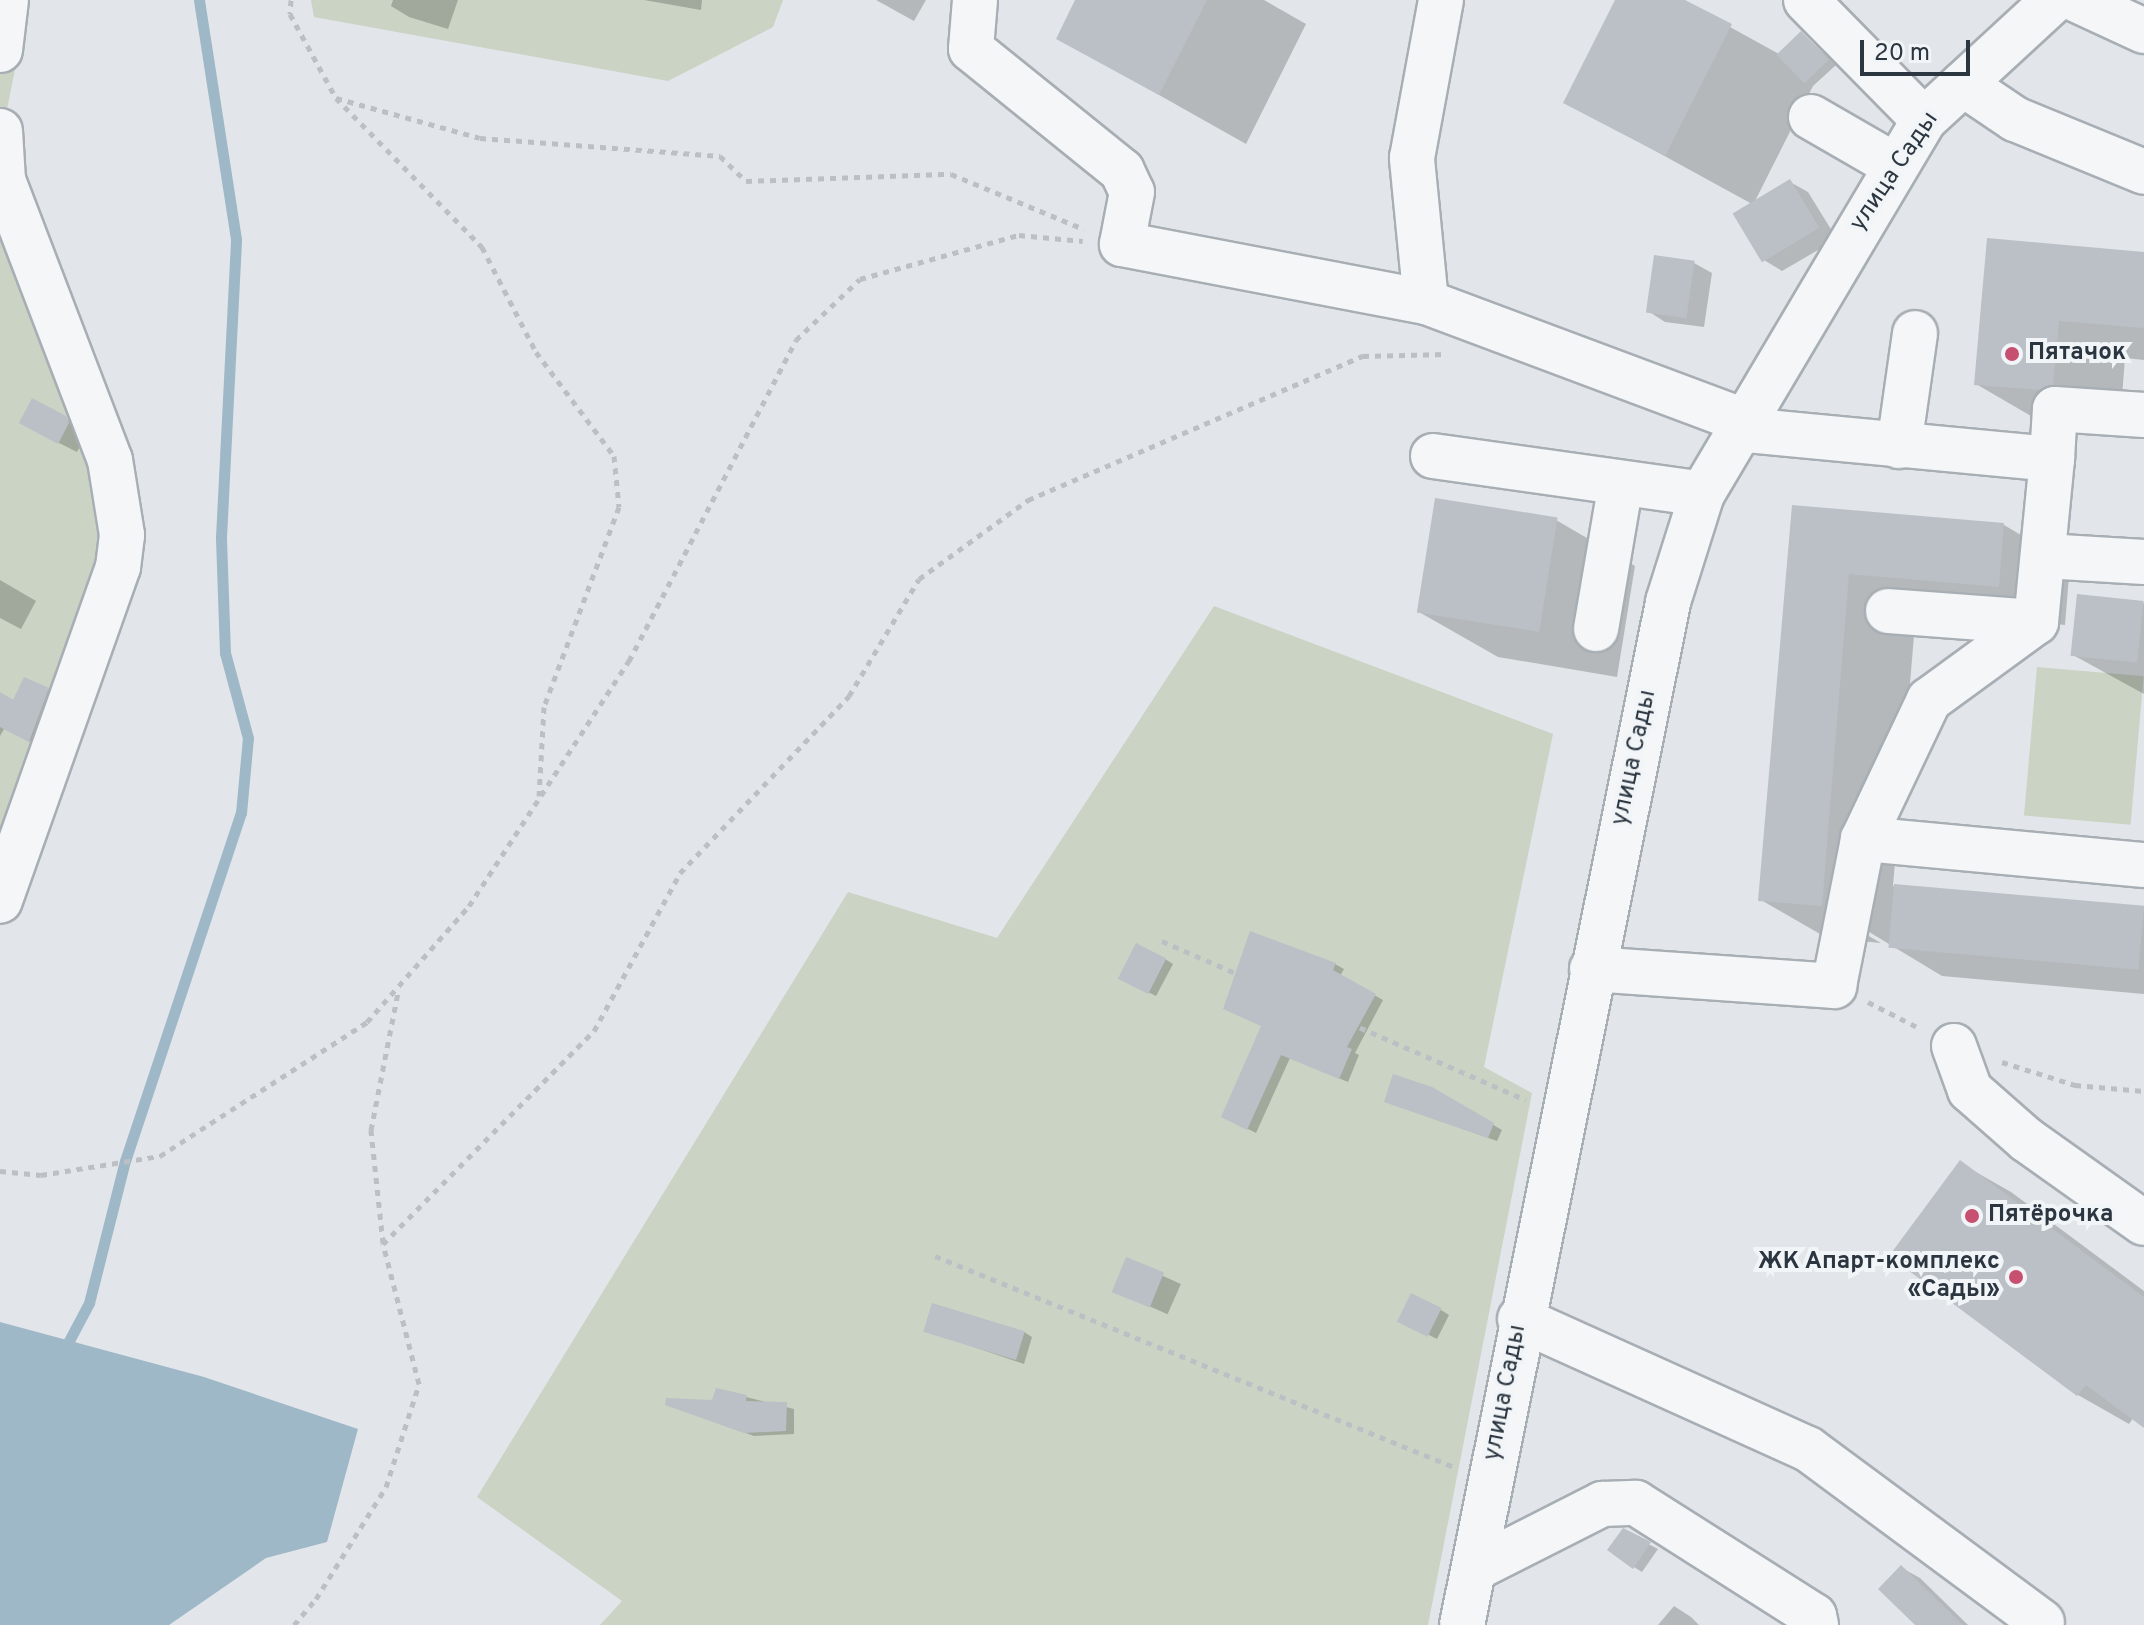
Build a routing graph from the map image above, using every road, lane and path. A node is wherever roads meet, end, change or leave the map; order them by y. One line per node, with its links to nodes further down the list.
1 (6, 0): 9 (street)
2 (291, 0): 11 (path)
3 (975, 0): 17 (street)
4 (1441, 0): 18 (street)
5 (1806, 0): 13 (street)
6 (2054, 0): 10 (street, улица Сады)
7 (2077, 0): 8 (street)
8 (2144, 31)
9 (0, 50)
10 (1963, 84): 13 (street, улица Сады); 16 (street)
11 (336, 98): 17 (path); 33 (path)
12 (1811, 117): 15 (street)
13 (1924, 120): 15 (street, улица Сады)
14 (0, 131): 36 (street)
15 (1894, 165): 22 (street, улица Сады)
16 (2144, 172)
17 (1122, 244): 18 (street); 33 (path)
18 (1426, 302): 22 (street)
19 (1915, 333): 23 (street)
20 (1463, 354): 44 (path)
21 (2144, 415): 25 (street)
22 (1739, 424): 23 (street); 27 (street, улица Сады)
23 (1899, 446): 25 (street)
24 (1433, 456): 26 (street)
25 (2052, 459): 28 (street)
26 (1621, 483): 27 (street); 32 (street)
27 (1702, 494): 38 (street, улица Сады)
28 (2045, 556): 29 (street); 31 (street)
29 (2144, 562)
30 (1888, 611): 31 (street)
31 (2036, 622): 34 (street)
32 (1596, 629)
33 (539, 797): 39 (path)
34 (1863, 839): 35 (street); 38 (street)
35 (2144, 865)
36 (0, 901)
37 (1162, 941): 41 (path)
38 (1592, 969): 41 (street, улица Сады)
39 (398, 992): 42 (path); 44 (path)
40 (1954, 1046): 43 (street)
41 (1564, 1116): 46 (street, улица Сады)
42 (0, 1171)
43 (2144, 1223)
44 (383, 1244): 50 (path)
45 (935, 1256): 47 (path)
46 (1520, 1319): 47 (street, улица Сады); 49 (street)
47 (1489, 1480): 48 (street, улица Сады)
48 (1474, 1569): 51 (street, улица Сады); 52 (street)
49 (2042, 1622)
50 (294, 1625)
51 (1462, 1625)
52 (1816, 1625)

